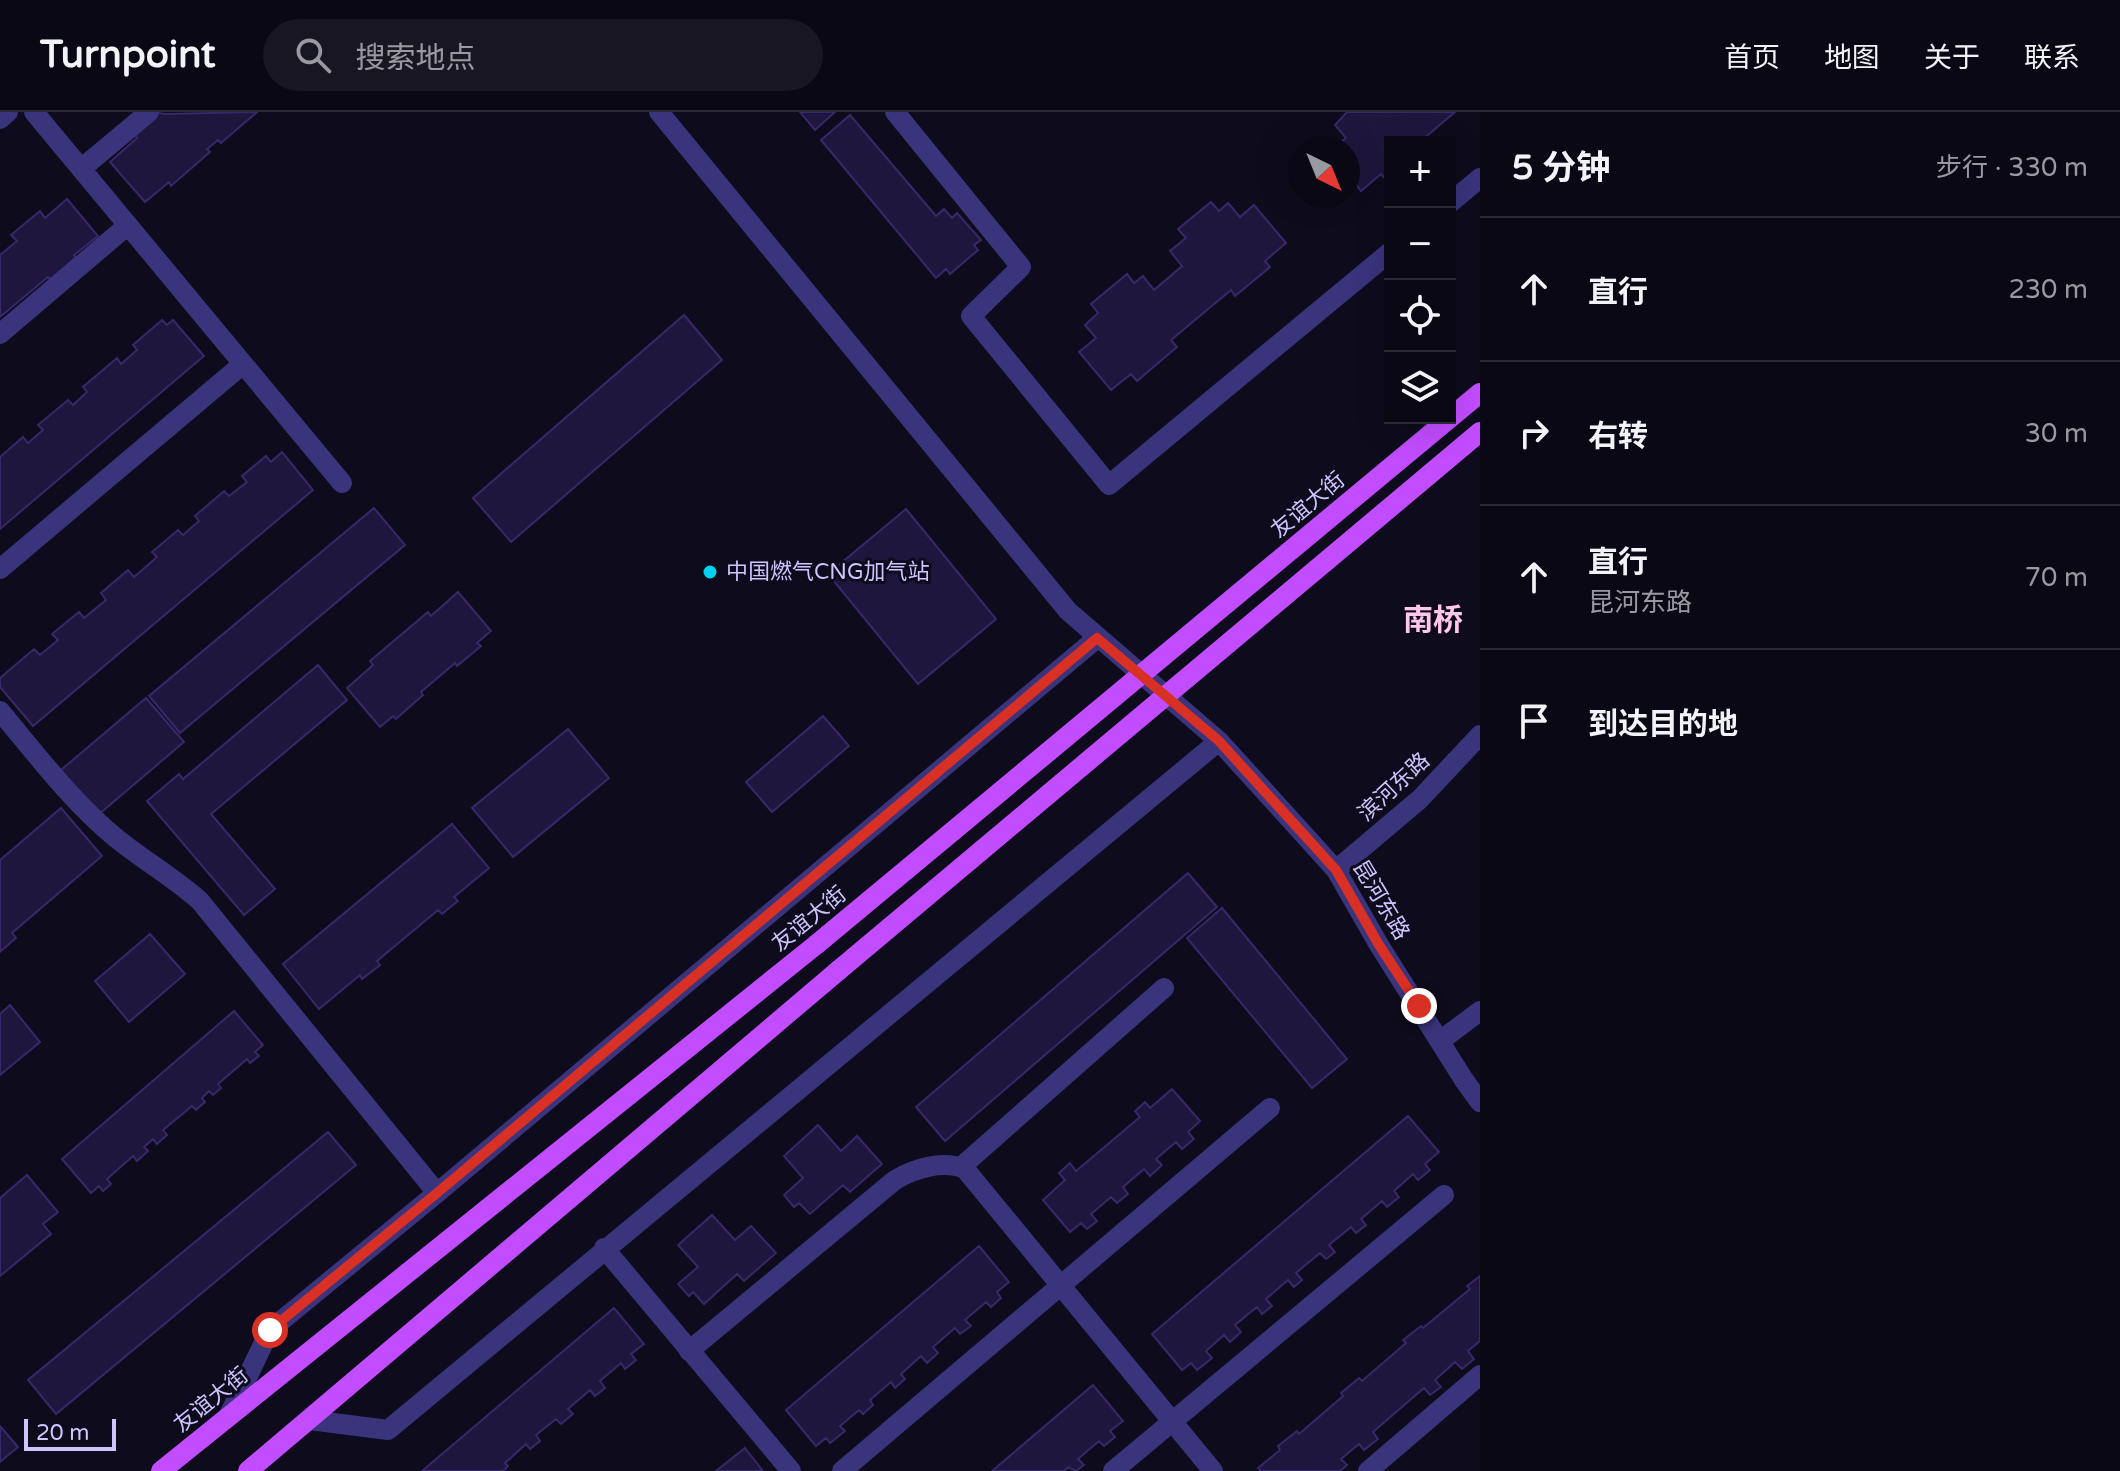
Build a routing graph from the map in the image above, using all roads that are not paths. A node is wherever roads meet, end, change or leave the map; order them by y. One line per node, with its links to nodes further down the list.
1 (8, 112): 6 (street)
2 (34, 112): 7 (street)
3 (149, 112): 7 (street)
4 (659, 112): 18 (street, 昆河东路)
5 (895, 112): 11 (street)
6 (0, 119)
7 (81, 169): 10 (street)
8 (1480, 178): 9 (street)
9 (1456, 198)
10 (128, 225): 12 (street); 13 (street)
11 (1384, 257)
12 (0, 334)
13 (243, 364): 16 (street); 17 (street)
14 (1480, 393): 35 (main road, 友谊大街, bridge)
15 (1480, 432): 36 (main road, bridge)
16 (342, 483)
17 (0, 569)
18 (1097, 638): 21 (street, 昆河东路); 29 (street)
19 (0, 711): 29 (street)
20 (1480, 735): 22 (street, 滨河东路)
21 (1219, 741): 22 (street, 昆河东路); 31 (street)
22 (1336, 870): 25 (street, 昆河东路)
23 (1164, 988): 28 (street)
24 (1480, 1011): 25 (street)
25 (1440, 1041): 26 (street, 昆河东路)
26 (1480, 1102)
27 (1270, 1108): 32 (street)
28 (961, 1167): 32 (street); 33 (street)
29 (437, 1193): 35 (street)
30 (1444, 1195): 37 (street)
31 (604, 1248): 33 (street); 36 (street)
32 (1061, 1285): 37 (street); 41 (street)
33 (689, 1351): 40 (street)
34 (1480, 1375): 44 (street)
35 (229, 1415): 38 (main road, 友谊大街)
36 (310, 1420): 39 (main road)
37 (1173, 1421): 42 (street); 43 (street)
38 (161, 1471)
39 (248, 1471)
40 (791, 1471)
41 (842, 1471)
42 (1113, 1471)
43 (1213, 1471)
44 (1368, 1471)

